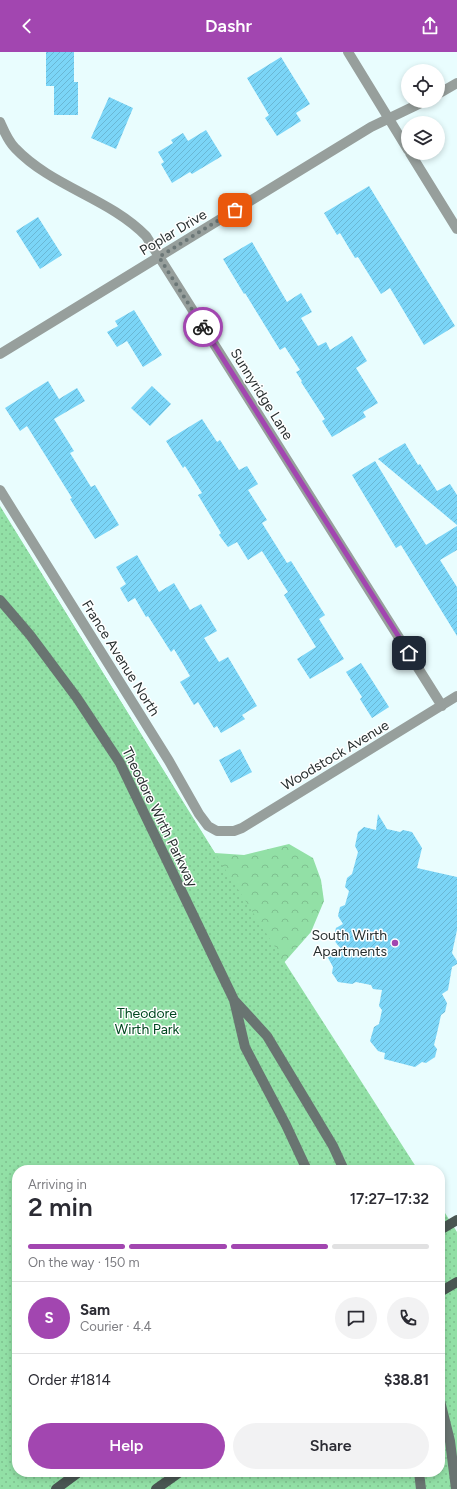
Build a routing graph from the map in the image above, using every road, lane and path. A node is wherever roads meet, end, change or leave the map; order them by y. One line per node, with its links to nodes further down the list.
1 (348, 52): 5 (street)
2 (457, 83): 3 (street)
3 (445, 90)
4 (411, 108): 5 (street, Poplar Drive)
5 (389, 119): 7 (street); 10 (street, Poplar Drive)
6 (0, 122): 10 (street, Sunnyridge Lane)
7 (401, 139)
8 (414, 160): 9 (street)
9 (457, 229)
10 (159, 257): 11 (street, Poplar Drive); 15 (street, Sunnyridge Lane)
11 (0, 354)
12 (0, 490): 16 (street, France Avenue North)
13 (0, 600): 17 (street, Theodore Wirth Parkway)
14 (457, 696): 15 (street, Woodstock Avenue)
15 (442, 706): 16 (street, Woodstock Avenue)
16 (225, 832)
17 (234, 1000): 18 (street, Theodore Wirth Parkway); 19 (street, Theodore Wirth Parkway)
18 (305, 1165)
19 (342, 1165)
20 (457, 1220): 21 (main road)
21 (445, 1227)
22 (457, 1282): 23 (main road)
23 (445, 1289)
24 (445, 1421): 31 (street)
25 (73, 1477): 28 (main road)
26 (173, 1477): 29 (main road)
27 (420, 1477): 30 (street)
28 (56, 1489)
29 (156, 1489)
30 (421, 1489)
31 (456, 1489)

